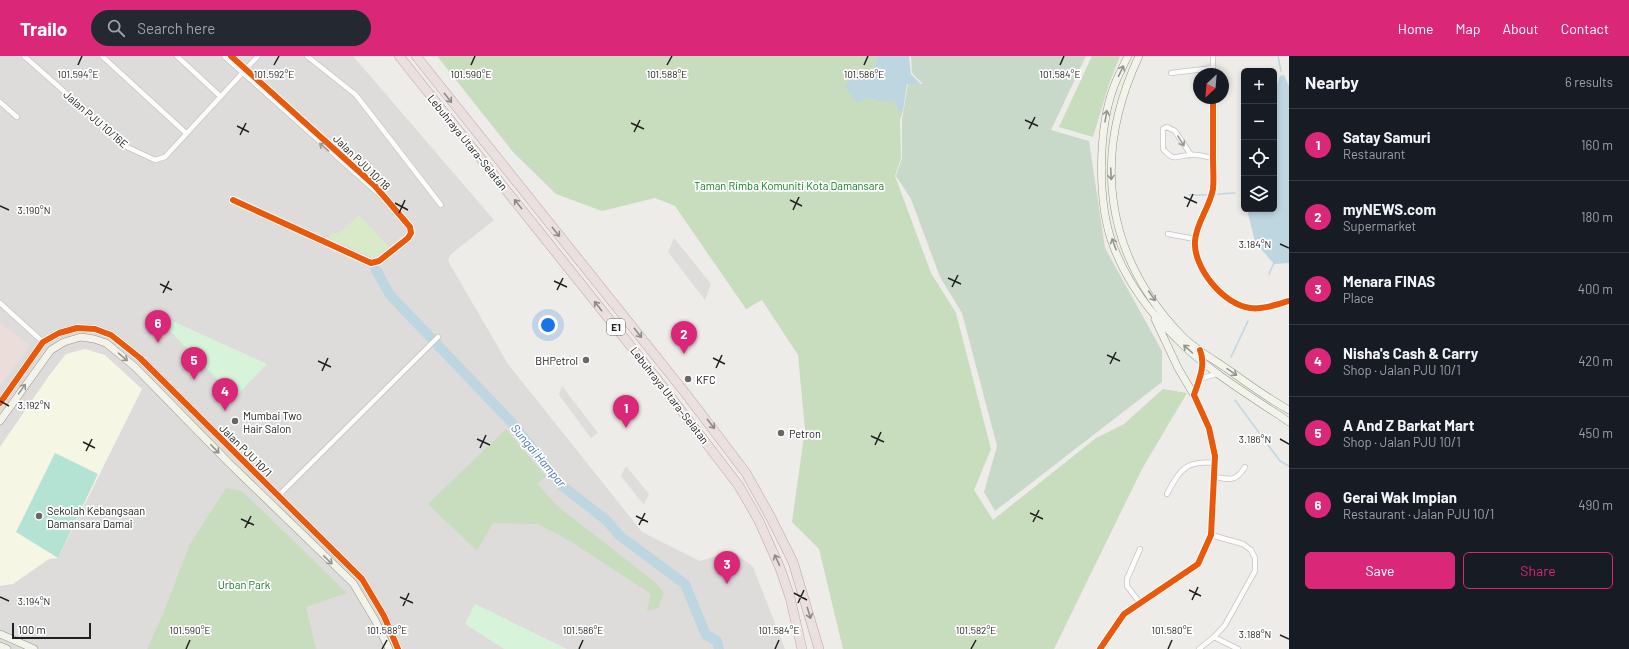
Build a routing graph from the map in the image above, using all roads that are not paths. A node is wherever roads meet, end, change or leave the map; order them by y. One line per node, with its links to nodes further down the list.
1 (24, 56): 21 (street, Jalan PJU 10/16E)
2 (102, 56): 21 (street)
3 (177, 56): 17 (street)
4 (224, 56): 15 (street, Jalan PJU 10/18)
5 (231, 56): 15 (street, Jalan PJU 10/18)
6 (258, 56): 15 (street)
7 (308, 56): 25 (street)
8 (399, 56): 61 (highway, Lebuhraya Utara–Selatan / E1, one-way to 8)
9 (416, 56): 62 (highway, Lebuhraya Utara–Selatan / E1, one-way to 62)
10 (1128, 56): 30 (street, one-way to 10)
11 (1139, 56): 33 (street, one-way to 33)
12 (1213, 56): 13 (street)
13 (1213, 68)
14 (1193, 70): 16 (street)
15 (243, 71): 17 (street); 24 (street, Jalan PJU 10/18)
16 (1170, 73)
17 (220, 96): 21 (street)
18 (0, 102): 20 (street)
19 (1213, 104): 23 (street)
20 (17, 117)
21 (186, 133)
22 (1191, 155): 22 (street, one-way to 22); 23 (street)
23 (1213, 158): 27 (street)
24 (234, 200)
25 (441, 205)
26 (1168, 234): 27 (street)
27 (1195, 239): 28 (street)
28 (1289, 301)
29 (0, 302): 32 (street)
30 (1152, 312): 34 (street, one-way to 30); 38 (street)
31 (438, 337): 48 (street)
32 (43, 342): 37 (street, Jalan PJU 10/1); 39 (street, Jalan PJU 10/1)
33 (1200, 350): 34 (street); 40 (street, one-way to 40)
34 (1203, 362): 35 (street); 36 (street)
35 (1219, 373): 36 (street); 43 (street)
36 (1200, 379): 38 (street)
37 (168, 386): 41 (street); 48 (street, Jalan PJU 10/1)
38 (1194, 395): 44 (street)
39 (0, 403)
40 (1289, 410)
41 (182, 415): 42 (street, Jalan PJU 10/1, one-way to 41); 49 (street, Jalan PJU 10/1, one-way to 49)
42 (0, 421)
43 (1289, 422)
44 (1215, 464): 46 (street); 47 (street)
45 (1245, 467): 46 (street)
46 (1214, 477): 50 (street)
47 (1167, 494)
48 (278, 496): 51 (street, Jalan PJU 10/1)
49 (300, 532): 51 (street); 59 (street, Jalan PJU 10/1, one-way to 59)
50 (1211, 535): 53 (street); 55 (street)
51 (326, 544): 60 (street, Jalan PJU 10/1)
52 (1140, 549): 53 (street)
53 (1140, 603): 63 (street)
54 (0, 634): 58 (street)
55 (1214, 637): 64 (street); 65 (street)
56 (0, 646): 57 (street)
57 (7, 649)
58 (34, 649)
59 (389, 649)
60 (398, 649)
61 (802, 649)
62 (819, 649)
63 (1100, 649)
64 (1199, 649)
65 (1238, 649)

